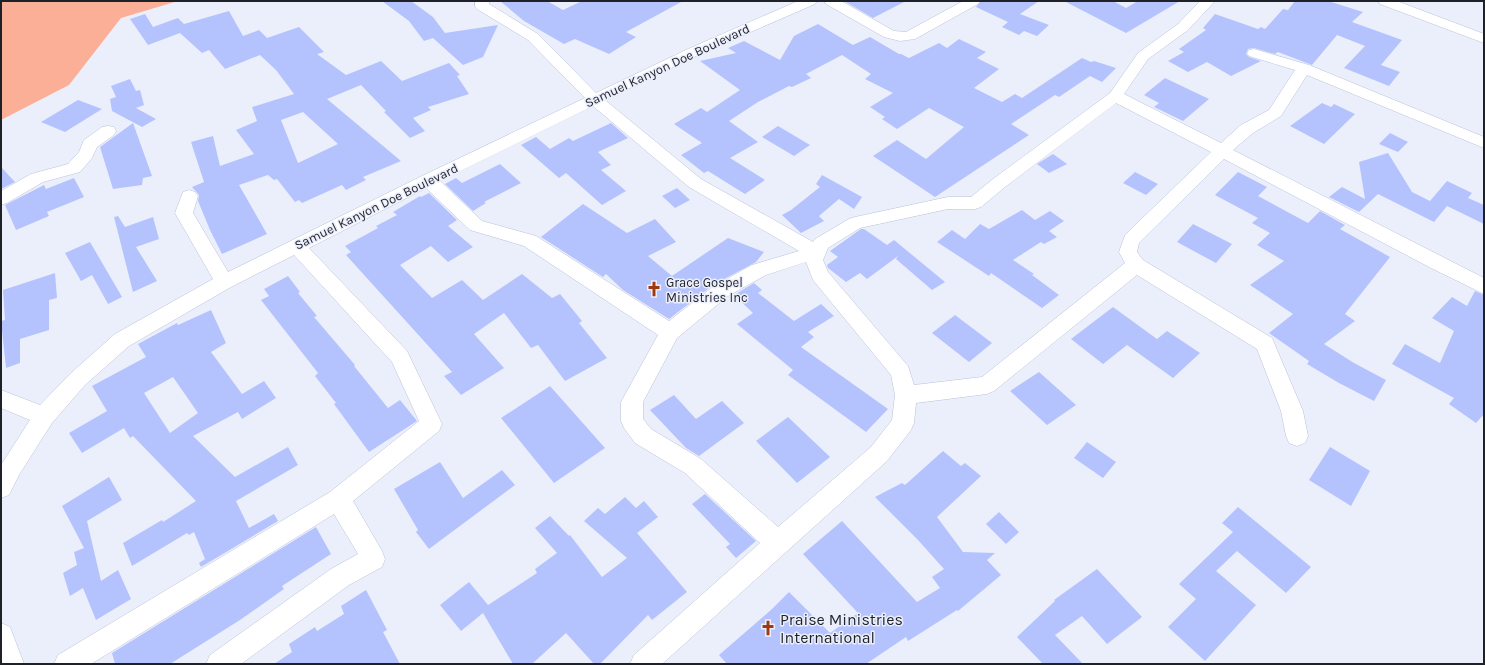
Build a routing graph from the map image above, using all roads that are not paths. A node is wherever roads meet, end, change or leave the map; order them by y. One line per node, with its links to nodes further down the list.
1 (482, 1): 11 (street)
2 (810, 1): 11 (street, Samuel Kanyon Doe Boulevard)
3 (831, 1): 4 (street)
4 (973, 1)
5 (1208, 1): 10 (street)
6 (1385, 1): 7 (street)
7 (1484, 39)
8 (1254, 53): 9 (street)
9 (1304, 68): 13 (street); 14 (street)
10 (1115, 96): 14 (street); 19 (street)
11 (594, 99): 15 (street, Samuel Kanyon Doe Boulevard); 19 (street)
12 (108, 131): 17 (street)
13 (1484, 143)
14 (1223, 150): 20 (street); 22 (street)
15 (428, 180): 18 (street, Samuel Kanyon Doe Boulevard); 23 (street)
16 (189, 196): 21 (street)
17 (1, 199)
18 (296, 246): 21 (street, Samuel Kanyon Doe Boulevard); 29 (street)
19 (816, 252): 23 (street); 24 (street)
20 (1136, 265): 24 (street); 27 (street)
21 (224, 282): 26 (street, Samuel Kanyon Doe Boulevard)
22 (1484, 287)
23 (670, 332): 30 (street)
24 (906, 395): 30 (street)
25 (1, 399): 26 (street)
26 (44, 416): 28 (street, Samuel Kanyon Doe Boulevard)
27 (1297, 436)
28 (1, 488)
29 (338, 499): 33 (street); 34 (street)
30 (778, 543): 35 (street)
31 (1, 636): 32 (street)
32 (11, 664)
33 (67, 664)
34 (219, 664)
35 (643, 664)

